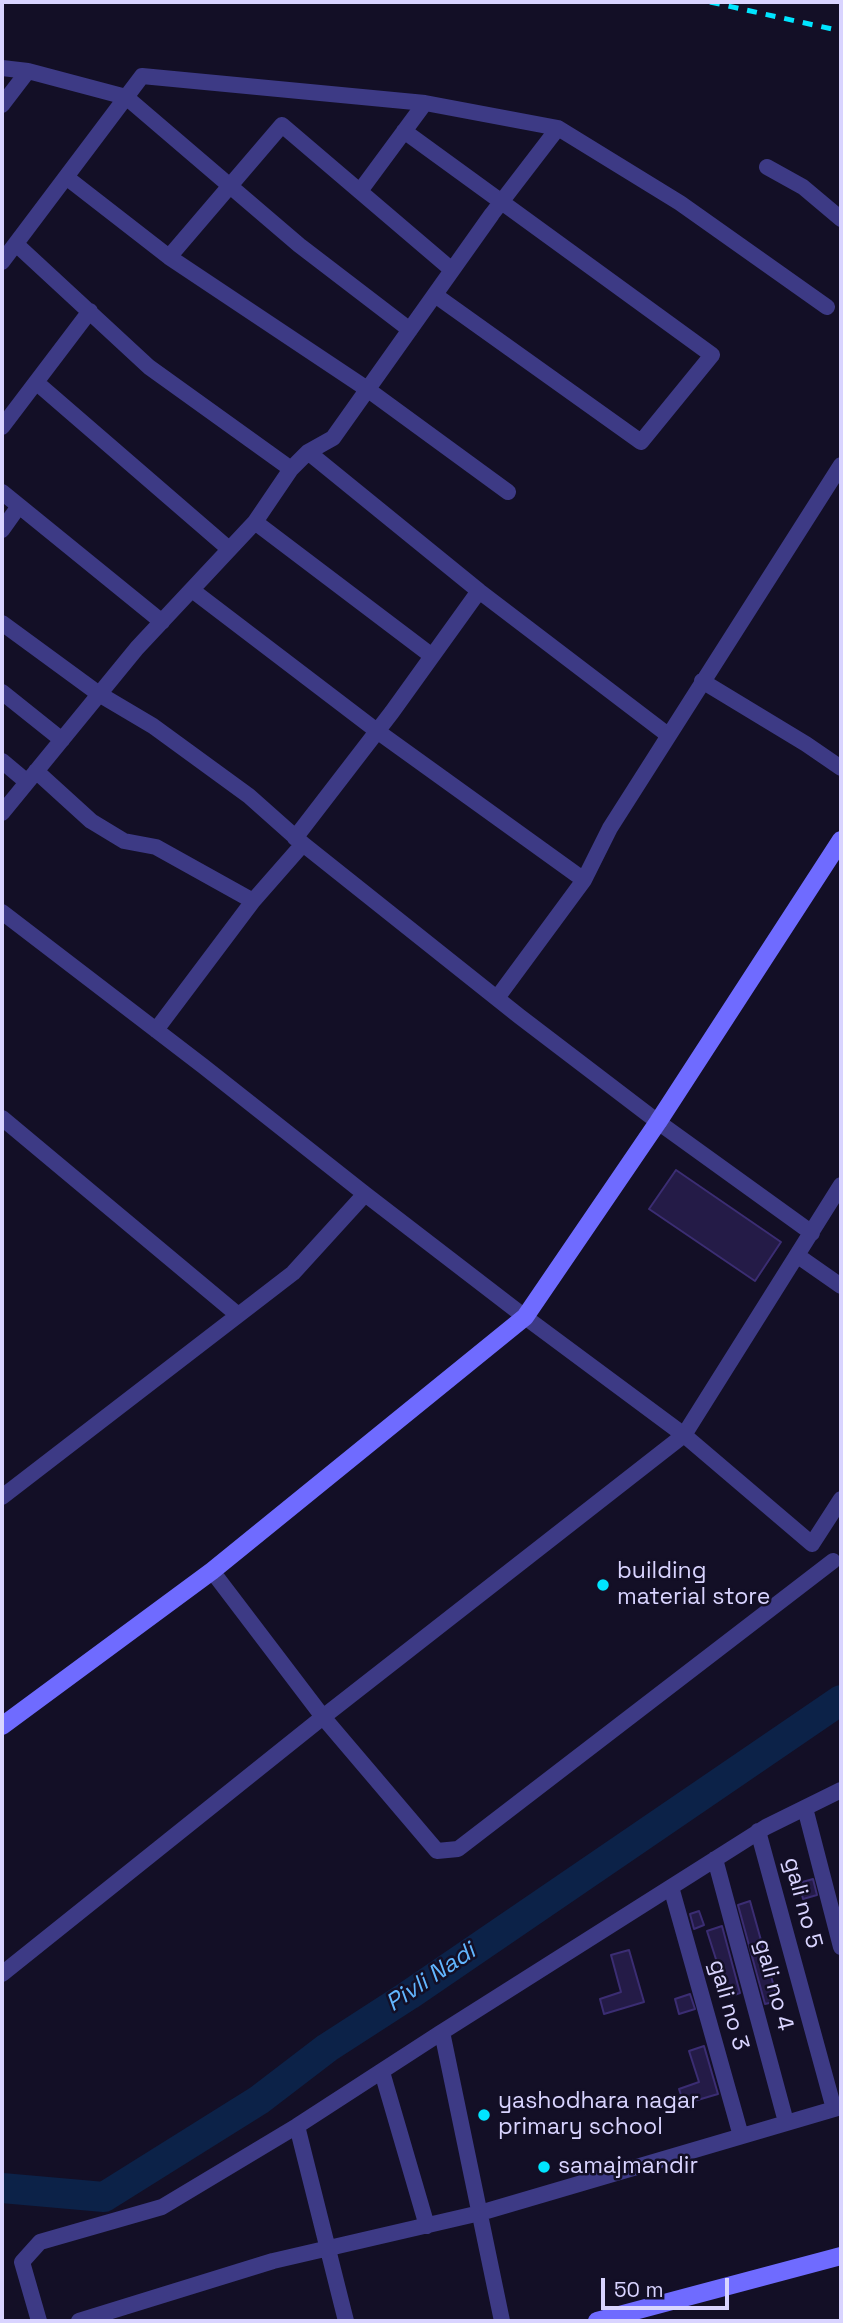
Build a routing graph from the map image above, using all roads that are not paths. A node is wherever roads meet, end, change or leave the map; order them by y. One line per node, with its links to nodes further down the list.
1 (2, 68): 2 (street)
2 (28, 71): 3 (street); 5 (street)
3 (126, 97): 4 (street); 9 (street); 10 (street)
4 (425, 103): 6 (street); 7 (street)
5 (2, 105)
6 (558, 128): 12 (street); 19 (street)
7 (404, 131): 11 (street); 12 (street)
8 (767, 167): 13 (street)
9 (66, 177): 14 (street); 15 (street)
10 (230, 186): 11 (street); 15 (street); 21 (street)
11 (360, 191): 17 (street)
12 (501, 202): 17 (street); 18 (street)
13 (841, 219)
14 (16, 244): 16 (street); 20 (street)
15 (169, 257): 23 (street)
16 (2, 262)
17 (453, 270): 18 (street)
18 (435, 295): 21 (street)
19 (827, 307)
20 (90, 311): 22 (street); 27 (street)
21 (410, 330): 23 (street)
22 (37, 383): 24 (street); 33 (street)
23 (367, 389): 25 (street); 29 (street)
24 (2, 427)
25 (308, 452): 27 (street); 35 (street)
26 (841, 465): 39 (street)
27 (291, 469): 31 (street)
28 (2, 492): 30 (street)
29 (508, 492)
30 (19, 506): 32 (street); 36 (street)
31 (254, 522): 33 (street); 38 (street)
32 (2, 530)
33 (229, 550): 34 (street)
34 (192, 590): 36 (street); 42 (street)
35 (479, 591): 38 (street); 43 (street)
36 (162, 622): 41 (street)
37 (2, 624): 41 (street)
38 (432, 656): 42 (street)
39 (702, 681): 43 (street); 46 (street)
40 (2, 692): 44 (street)
41 (99, 694): 44 (street); 50 (street)
42 (377, 730): 50 (street); 51 (street)
43 (668, 735): 51 (street)
44 (62, 740): 47 (street)
45 (2, 761): 47 (street)
46 (841, 768)
47 (32, 777): 48 (street); 52 (street)
48 (2, 813)
49 (841, 840): 57 (street)
50 (299, 841): 52 (street); 54 (street)
51 (584, 880): 54 (street)
52 (253, 901): 55 (street)
53 (2, 912): 55 (street)
54 (497, 998): 57 (street)
55 (156, 1030): 59 (street)
56 (2, 1118): 63 (street)
57 (658, 1122): 60 (street); 64 (street)
58 (841, 1185): 60 (street)
59 (365, 1194): 63 (street); 64 (street)
60 (812, 1233): 61 (street)
61 (798, 1256): 62 (street); 65 (street)
62 (841, 1286)
63 (238, 1315): 66 (street)
64 (525, 1317): 65 (street); 70 (street)
65 (684, 1435): 68 (street); 71 (street)
66 (2, 1497)
67 (841, 1499): 68 (street)
68 (813, 1544): 69 (street)
69 (837, 1564): 71 (street)
70 (212, 1572): 71 (street); 72 (street)
71 (323, 1717): 79 (street)
72 (2, 1726)
73 (841, 1790): 74 (street)
74 (805, 1808): 75 (street); 78 (street)
75 (758, 1831): 76 (street); 82 (street, gali no 5)
76 (715, 1858): 77 (street); 83 (street, gali no 4)
77 (671, 1886): 80 (street); 85 (street, gali no 3)
78 (841, 1947)
79 (2, 1973)
80 (442, 2032): 81 (street); 86 (street)
81 (382, 2072): 84 (street); 87 (street)
82 (838, 2108): 83 (street)
83 (786, 2122): 85 (street)
84 (297, 2126): 88 (street); 91 (street)
85 (741, 2136): 86 (street)
86 (480, 2213): 87 (street); 94 (street)
87 (427, 2226): 88 (street)
88 (328, 2248): 92 (street); 93 (street)
89 (841, 2256): 90 (street)
90 (637, 2316): 95 (street)
91 (39, 2321)
92 (79, 2321)
93 (346, 2321)
94 (502, 2321)
95 (597, 2321)

